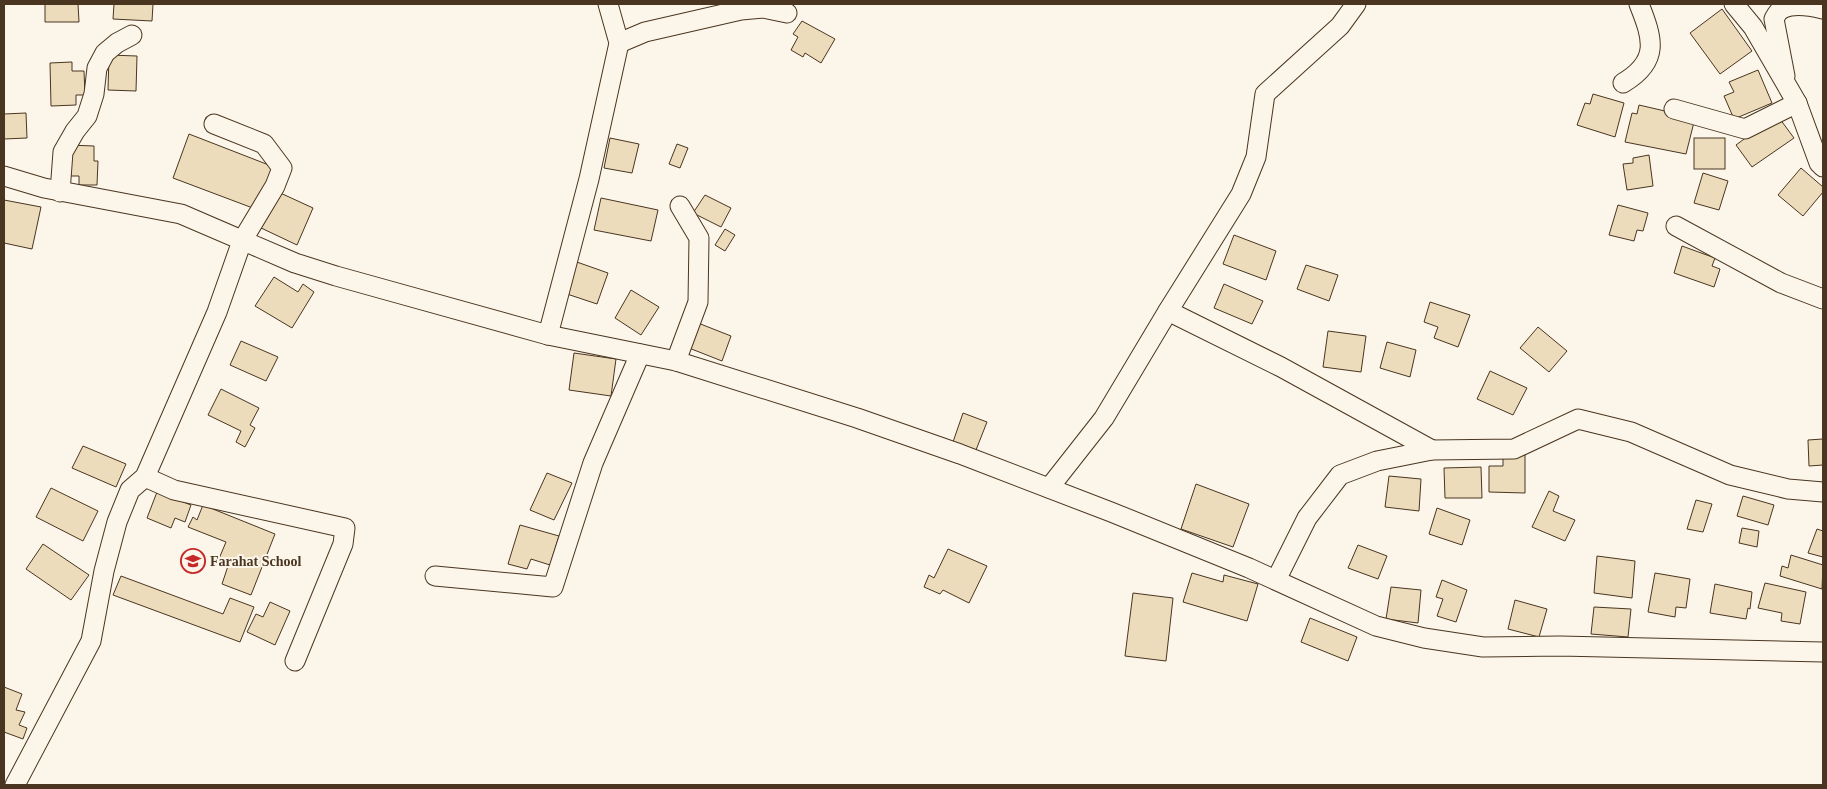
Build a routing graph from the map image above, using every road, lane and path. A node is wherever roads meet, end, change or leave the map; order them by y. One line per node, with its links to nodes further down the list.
1 (608, 4): 8 (street)
2 (1356, 4): 21 (street)
3 (1639, 4): 9 (street)
4 (1734, 4): 10 (street)
5 (1823, 9): 10 (street)
6 (787, 13): 8 (street)
7 (132, 35): 16 (street)
8 (618, 43): 22 (street)
9 (1623, 83)
10 (1787, 87): 11 (street)
11 (1797, 103): 12 (street); 14 (street)
12 (1674, 109)
13 (214, 124): 19 (street)
14 (1823, 167)
15 (4, 176): 16 (street)
16 (60, 192): 19 (street)
17 (680, 206): 24 (street)
18 (1676, 226): 20 (street)
19 (242, 241): 22 (street); 26 (street)
20 (1823, 299)
21 (1168, 311): 25 (street); 27 (street)
22 (548, 334): 23 (street)
23 (640, 354): 24 (street); 29 (street)
24 (676, 361): 27 (street)
25 (1432, 450): 28 (street); 30 (street)
26 (145, 477): 32 (street); 33 (street)
27 (1049, 488): 30 (street)
28 (1823, 492)
29 (435, 576)
30 (1276, 580): 31 (street)
31 (1823, 652)
32 (295, 661)
33 (16, 785)

